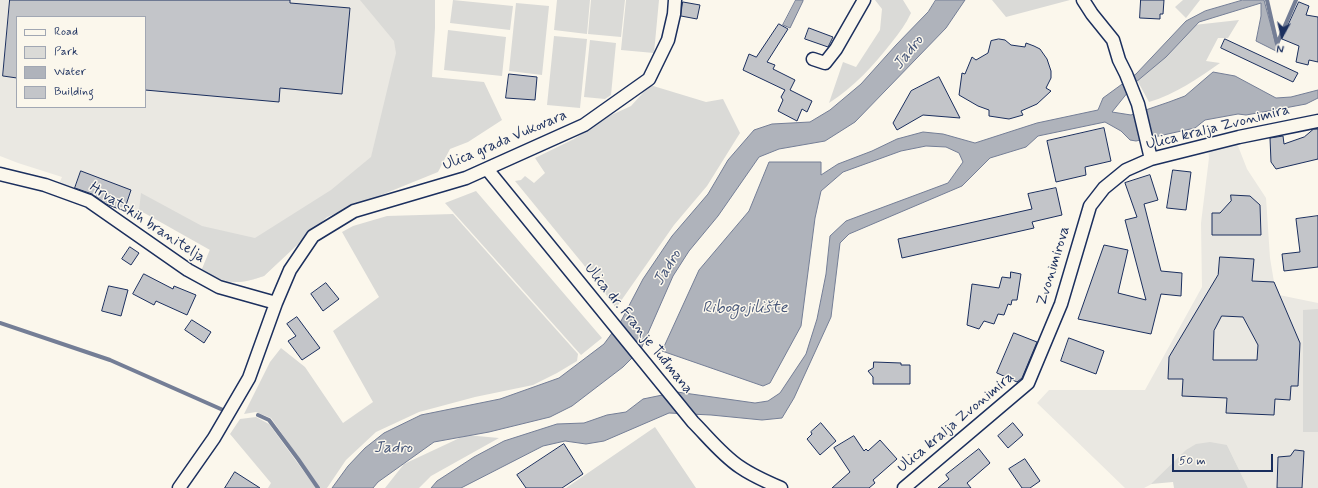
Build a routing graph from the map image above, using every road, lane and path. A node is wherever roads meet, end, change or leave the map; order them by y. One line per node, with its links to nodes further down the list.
1 (675, 0): 7 (street, Ulica grada Vukovara)
2 (864, 0): 4 (street)
3 (1084, 0): 6 (street)
4 (813, 59)
5 (1318, 121): 6 (street, Ulica kralja Zvonimira)
6 (1151, 159): 8 (street, Ulica kralja Zvonimira)
7 (488, 170): 10 (street, Ulica grada Vukovara); 13 (street, Ulica dr. Franje Tuđmana)
8 (1126, 170): 11 (street, Zvonimirova)
9 (0, 174): 10 (street, Hrvatskih branitelja)
10 (276, 303): 12 (street, Ulica grada Vukovara)
11 (1028, 384): 14 (street, Ulica kralja Zvonimira)
12 (179, 488)
13 (781, 488)
14 (904, 488)

